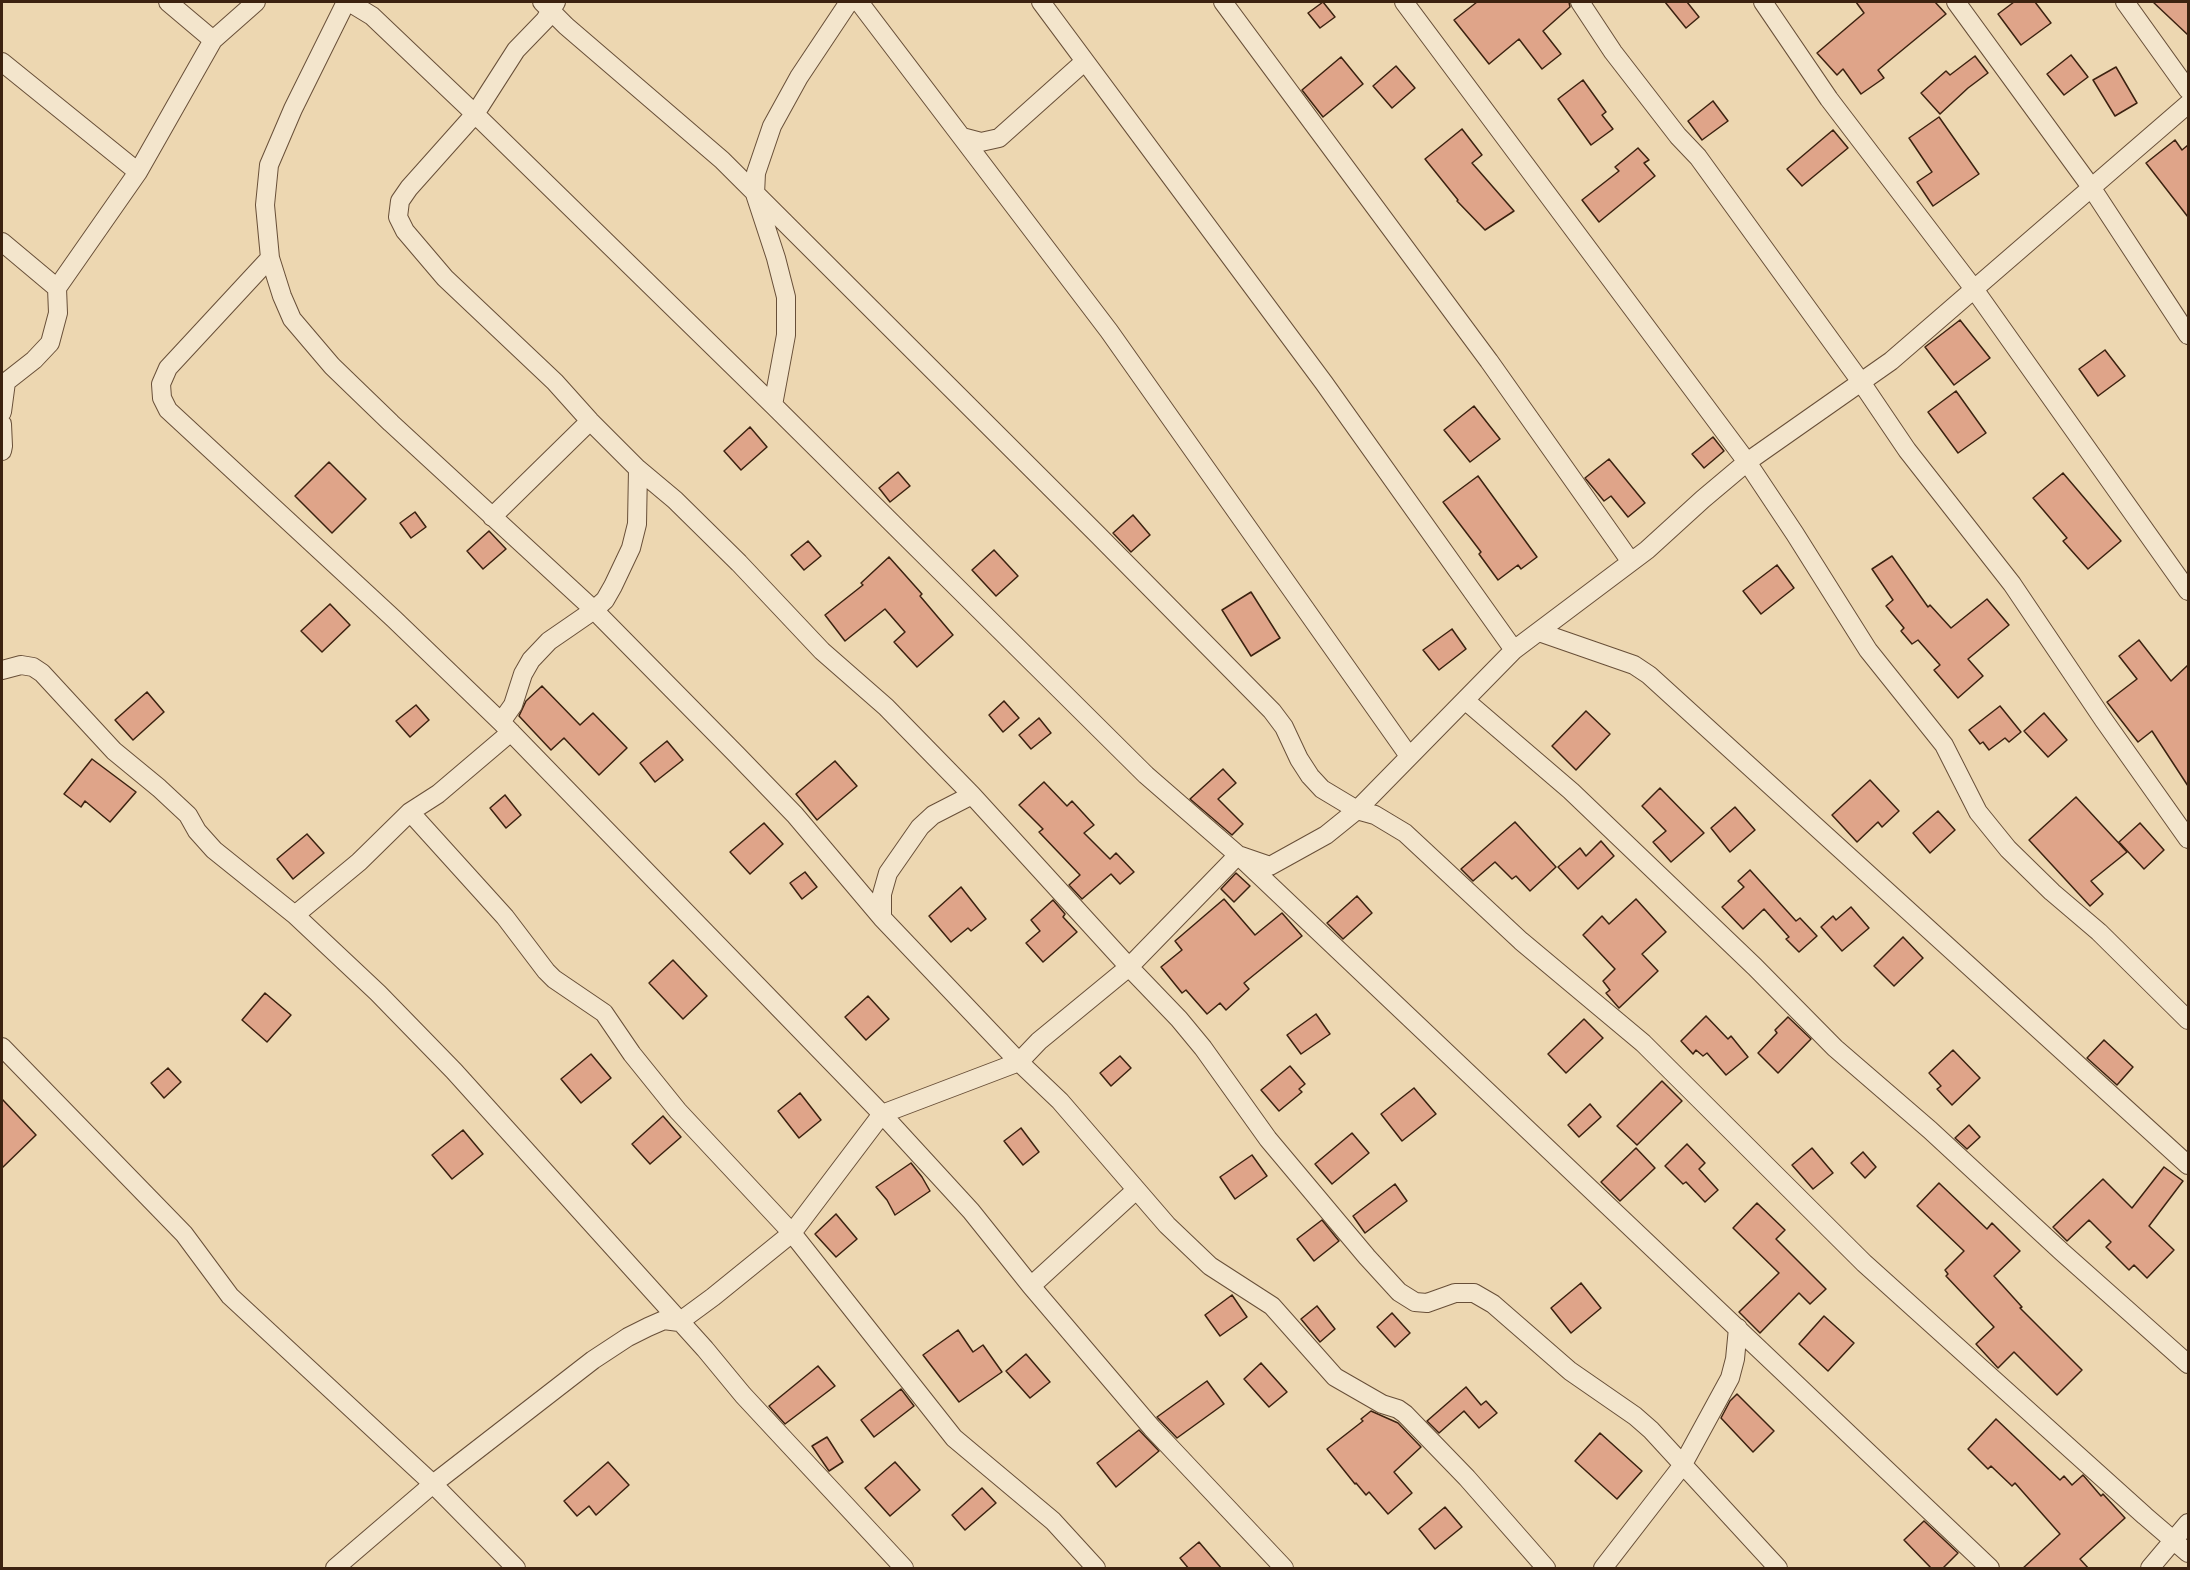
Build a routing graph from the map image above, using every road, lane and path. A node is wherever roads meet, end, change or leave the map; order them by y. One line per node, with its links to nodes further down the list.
1 (168, 2): 14 (street)
2 (256, 2): 14 (street)
3 (348, 2): 19 (street); 25 (street)
4 (849, 2): 23 (street)
5 (859, 2): 20 (street)
6 (1041, 2): 16 (street)
7 (1223, 2): 39 (street)
8 (1404, 2): 36 (street)
9 (1580, 2): 30 (street)
10 (1763, 2): 27 (street)
11 (1956, 2): 22 (street)
12 (2125, 2): 17 (street)
13 (550, 4): 19 (street); 23 (street)
14 (213, 40): 21 (street)
15 (2, 62): 21 (street)
16 (1084, 62): 20 (street); 43 (street)
17 (2188, 90)
18 (2188, 104): 22 (street)
19 (475, 114): 31 (street); 33 (street)
20 (962, 137): 47 (street)
21 (138, 172): 26 (street)
22 (2091, 187): 27 (street); 28 (street)
23 (755, 194): 31 (street); 49 (street)
24 (2, 242): 26 (street)
25 (270, 258): 38 (street); 46 (street)
26 (57, 288): 29 (street)
27 (1974, 289): 30 (street); 40 (street)
28 (2188, 335)
29 (7, 376): 32 (street)
30 (1861, 382): 36 (street); 51 (street)
31 (773, 405): 52 (street)
32 (2, 412)
33 (590, 421): 37 (street); 38 (street)
34 (2, 424): 35 (street)
35 (2, 451)
36 (1748, 462): 39 (street); 56 (street)
37 (638, 470): 41 (street); 48 (street)
38 (492, 517): 41 (street)
39 (1631, 562): 42 (street)
40 (2188, 591)
41 (594, 610): 46 (street); 54 (street)
42 (1539, 632): 43 (street); 60 (street)
43 (1514, 650): 45 (street)
44 (2, 670): 53 (street)
45 (1466, 701): 47 (street); 66 (street)
46 (506, 727): 50 (street); 59 (street)
47 (1409, 756): 49 (street)
48 (972, 795): 54 (street); 55 (street)
49 (1357, 810): 52 (street); 70 (street)
50 (410, 812): 53 (street); 62 (street)
51 (2188, 839)
52 (1238, 855): 55 (street); 65 (street)
53 (295, 915): 64 (street)
54 (882, 918): 58 (street)
55 (1129, 967): 58 (street); 67 (street)
56 (2188, 1020)
57 (2, 1047): 68 (street)
58 (1019, 1062): 59 (street); 61 (street)
59 (882, 1114): 62 (street); 63 (street)
60 (2188, 1165)
61 (1136, 1190): 63 (street); 77 (street)
62 (792, 1233): 64 (street); 75 (street)
63 (1031, 1286): 76 (street)
64 (679, 1322): 68 (street); 74 (street)
65 (1738, 1328): 67 (street); 80 (street)
66 (2188, 1364)
67 (1682, 1466): 78 (street); 79 (street)
68 (433, 1484): 72 (street); 73 (street)
69 (2188, 1523): 70 (street)
70 (2175, 1540): 71 (street); 81 (street)
71 (2188, 1553)
72 (335, 1569)
73 (516, 1569)
74 (904, 1569)
75 (1096, 1569)
76 (1284, 1569)
77 (1546, 1569)
78 (1604, 1569)
79 (1778, 1569)
80 (1990, 1569)
81 (2150, 1569)

